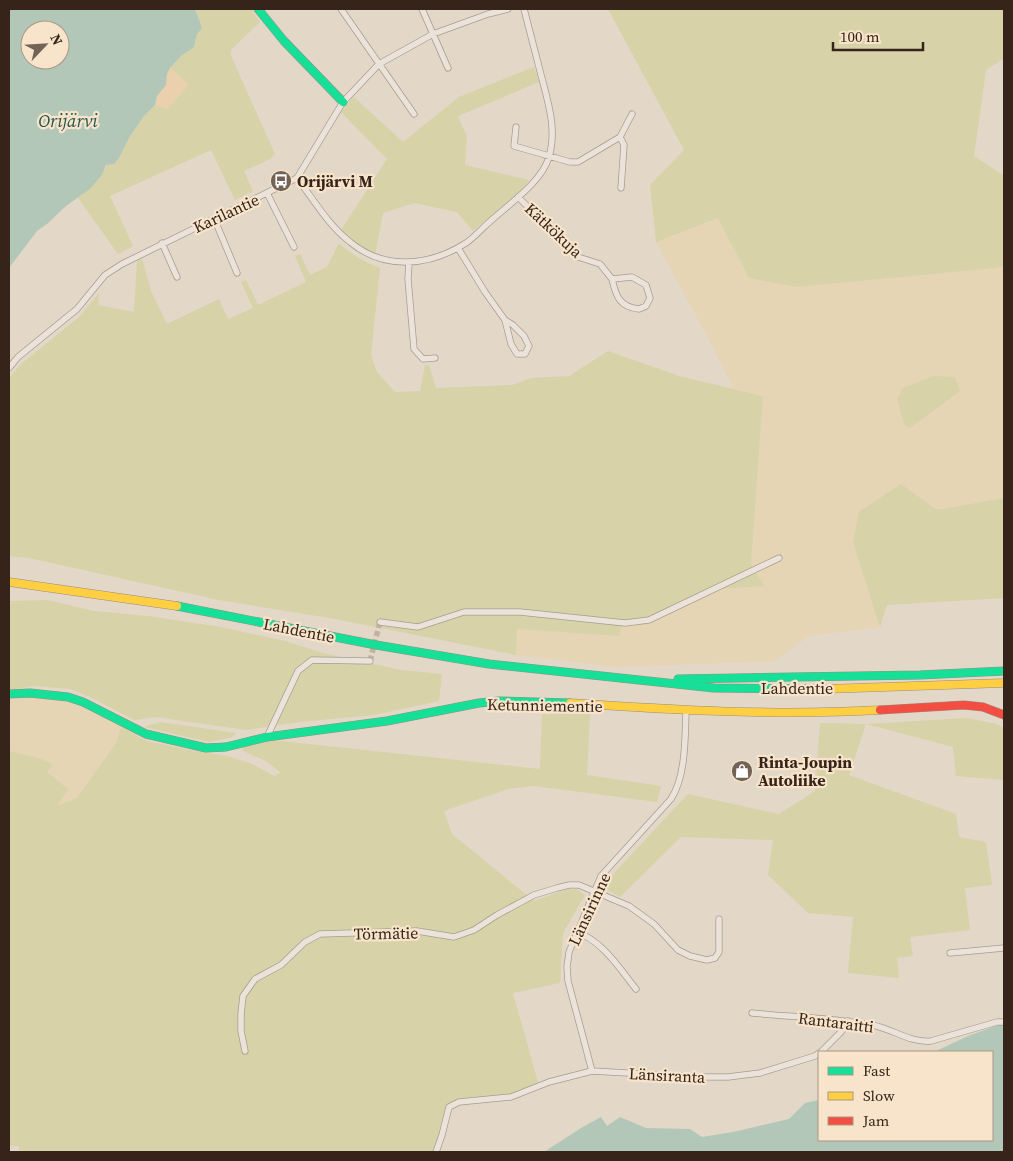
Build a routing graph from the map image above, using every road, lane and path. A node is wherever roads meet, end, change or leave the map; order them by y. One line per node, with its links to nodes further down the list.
1 (258, 9): 10 (main road)
2 (341, 9): 8 (street)
3 (422, 9): 7 (street)
4 (508, 9): 6 (street)
5 (524, 9): 15 (street)
6 (487, 11): 7 (street)
7 (433, 34): 8 (street); 9 (street)
8 (379, 64): 10 (street); 11 (street)
9 (448, 68)
10 (343, 102): 16 (street)
11 (414, 114)
12 (632, 114): 14 (street)
13 (516, 127): 15 (street)
14 (620, 137): 15 (street); 17 (street)
15 (549, 157): 19 (street)
16 (297, 178): 18 (street, Karilantie); 24 (street)
17 (621, 188)
18 (268, 193): 20 (street, Karilantie); 22 (street)
19 (518, 197): 23 (street); 27 (street, Kätkökuja)
20 (214, 218): 21 (street, Karilantie); 25 (street)
21 (162, 244): 26 (street); 30 (street, Karilantie)
22 (294, 247)
23 (458, 248): 24 (street); 28 (street)
24 (409, 263): 29 (street)
25 (237, 273)
26 (177, 277)
27 (612, 279): 27 (street, Kätkökuja)
28 (505, 320): 28 (street)
29 (435, 358)
30 (9, 368)
31 (778, 558): 33 (street)
32 (9, 582): 36 (main road, Lahdentie)
33 (380, 622)
34 (370, 661): 41 (street)
35 (1004, 671): 36 (main road, Lahdentie)
36 (590, 676): 37 (main road, Lahdentie)
37 (1004, 683)
38 (9, 694): 41 (main road, Ketunniementie)
39 (686, 711): 40 (main road, Ketunniementie); 41 (main road, Ketunniementie); 42 (street, Länsirinne)
40 (1004, 715)
41 (267, 736)
42 (594, 891): 43 (street, Törmätie); 44 (street, Länsirinne); 51 (street, Törmätie)
43 (720, 919)
44 (576, 932): 47 (street); 54 (street, Länsirinne)
45 (1004, 948): 46 (street)
46 (950, 953)
47 (636, 989)
48 (752, 1013): 49 (street, Rantaraitti)
49 (848, 1021): 50 (street, Rantaraitti); 52 (street)
50 (1004, 1022)
51 (245, 1051)
52 (822, 1051)
53 (818, 1054): 54 (street, Länsiranta)
54 (592, 1071): 55 (street, Länsiranta)
55 (436, 1152)

